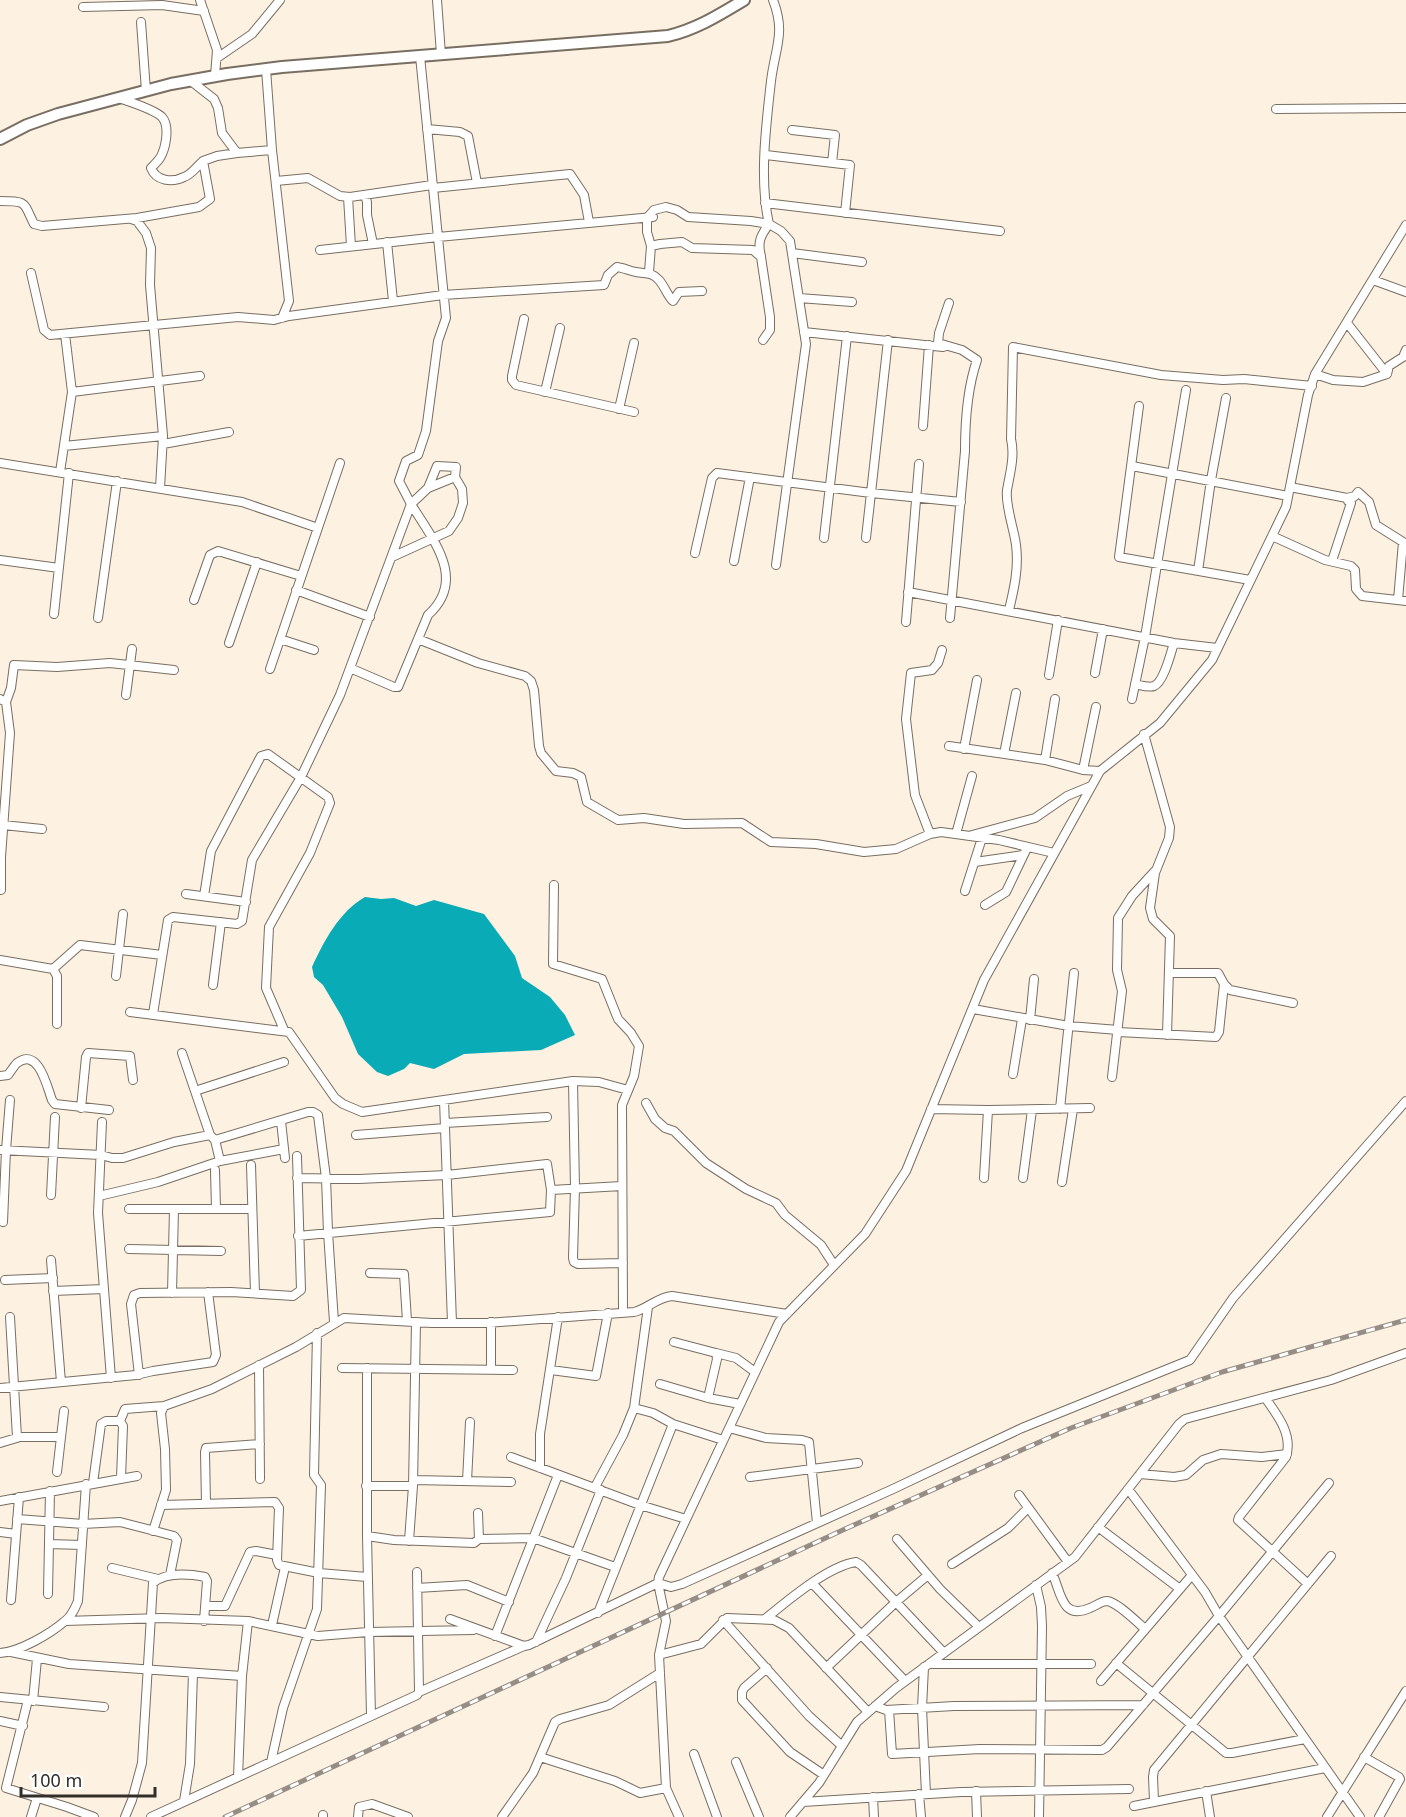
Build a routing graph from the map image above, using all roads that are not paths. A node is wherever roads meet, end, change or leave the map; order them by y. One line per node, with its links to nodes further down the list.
1 (200, 0): 7 (street)
2 (280, 0): 11 (street)
3 (437, 0): 9 (street)
4 (744, 0): 9 (street)
5 (773, 0): 24 (street)
6 (83, 8): 7 (street)
7 (204, 11): 11 (street)
8 (141, 22): 15 (street)
9 (441, 54): 10 (street)
10 (420, 56): 12 (street); 19 (street)
11 (217, 58): 13 (street)
12 (266, 69): 13 (street); 22 (street)
13 (215, 76): 14 (street)
14 (190, 81): 15 (street); 23 (street)
15 (146, 91): 16 (street)
16 (119, 98): 21 (street); 25 (street)
17 (1406, 108): 18 (street)
18 (1276, 109)
19 (427, 129): 28 (street); 29 (street)
20 (792, 130): 26 (street)
21 (0, 138)
22 (272, 150): 23 (street); 27 (street)
23 (237, 153): 25 (street)
24 (766, 155): 26 (street); 33 (street)
25 (203, 161): 35 (street)
26 (832, 163): 34 (street)
27 (276, 181): 31 (street); 60 (street)
28 (477, 183): 29 (street); 37 (street)
29 (433, 186): 30 (street); 41 (street)
30 (365, 195): 31 (street); 43 (street)
31 (348, 197): 44 (street)
32 (0, 201): 35 (street)
33 (765, 203): 34 (street); 38 (street)
34 (845, 213): 40 (street)
35 (130, 218): 63 (street)
36 (650, 218): 37 (street); 38 (street); 45 (street)
37 (589, 222): 41 (street)
38 (769, 224): 47 (street); 48 (street)
39 (1406, 225): 52 (street)
40 (1000, 231)
41 (438, 237): 42 (street); 55 (street)
42 (387, 242): 43 (street); 57 (street)
43 (373, 244): 44 (street)
44 (351, 246): 46 (street)
45 (651, 246): 48 (street); 50 (street)
46 (320, 250)
47 (792, 253): 49 (street); 56 (street)
48 (761, 257): 68 (street)
49 (862, 262)
50 (649, 272): 53 (street); 55 (street)
51 (31, 273): 66 (street)
52 (1373, 280): 54 (street); 62 (street)
53 (702, 291)
54 (1406, 292)
55 (443, 295): 57 (street); 110 (street)
56 (799, 298): 58 (street); 65 (street)
57 (393, 302): 60 (street)
58 (852, 302)
59 (949, 303): 72 (street)
60 (282, 318): 63 (street)
61 (524, 318): 81 (street)
62 (1347, 323): 74 (street); 75 (street)
63 (154, 326): 66 (street); 77 (street)
64 (560, 328): 81 (street)
65 (804, 332): 67 (street); 100 (street)
66 (65, 334): 80 (street)
67 (847, 336): 69 (street); 104 (street)
68 (763, 340)
69 (888, 340): 71 (street); 105 (street)
70 (634, 343): 84 (street)
71 (929, 345): 72 (street); 86 (street)
72 (962, 350): 109 (street)
73 (1406, 350): 75 (street)
74 (1315, 374): 75 (street); 78 (street)
75 (1387, 374)
76 (200, 376): 77 (street)
77 (159, 382): 80 (street); 88 (street)
78 (1312, 386): 101 (street); 133 (street)
79 (1186, 390): 95 (street)
80 (72, 392): 89 (street)
81 (545, 392): 84 (street)
82 (1226, 398): 98 (street)
83 (1139, 406): 93 (street)
84 (619, 409): 85 (street)
85 (634, 412)
86 (923, 426)
87 (230, 432): 88 (street)
88 (163, 440): 89 (street); 102 (street)
89 (64, 446): 94 (street)
90 (0, 463): 94 (street)
91 (340, 463): 111 (street)
92 (919, 464): 108 (street)
93 (1132, 466): 95 (street); 122 (street)
94 (65, 472): 99 (street); 124 (street)
95 (1172, 474): 98 (street); 122 (street)
96 (455, 477): 103 (street); 103 (street); 115 (street)
97 (750, 477): 100 (street); 116 (street); 119 (street)
98 (1211, 480): 106 (street); 125 (street)
99 (117, 481): 102 (street); 136 (street)
100 (787, 482): 104 (street); 123 (street)
101 (1290, 486): 106 (street); 107 (street)
102 (160, 488): 111 (street)
103 (429, 488): 110 (street)
104 (830, 488): 105 (street); 113 (street)
105 (871, 493): 108 (street); 114 (street)
106 (1288, 496): 112 (street)
107 (1355, 496): 120 (street); 132 (street)
108 (916, 497): 109 (street); 129 (street)
109 (960, 502): 130 (street)
110 (411, 504): 115 (street); 117 (street)
111 (318, 528): 126 (street)
112 (1272, 536): 120 (street); 127 (street)
113 (824, 538)
114 (866, 538)
115 (432, 539): 117 (street); 143 (street)
116 (695, 553)
117 (392, 557): 135 (street)
118 (0, 560): 124 (street)
119 (734, 561)
120 (1332, 561): 132 (street)
121 (257, 562): 126 (street); 131 (street); 144 (street)
122 (1157, 563): 125 (street); 141 (street)
123 (776, 565)
124 (59, 568): 134 (street)
125 (1198, 572): 127 (street)
126 (301, 576): 128 (street)
127 (1250, 580): 146 (street)
128 (296, 590): 135 (street); 142 (street)
129 (908, 592): 130 (street); 139 (street)
130 (951, 599): 133 (street); 137 (street)
131 (194, 600)
132 (1402, 600)
133 (1009, 610): 138 (street)
134 (54, 614)
135 (370, 617): 151 (street)
136 (98, 618)
137 (950, 618)
138 (1058, 620): 140 (street); 155 (street)
139 (906, 622)
140 (1103, 629): 141 (street); 154 (street)
141 (1145, 637): 145 (street); 157 (street)
142 (280, 639): 148 (street); 152 (street)
143 (418, 639): 151 (street); 176 (street)
144 (230, 643)
145 (1174, 643): 146 (street); 157 (street)
146 (1217, 648): 164 (street)
147 (132, 649): 150 (street)
148 (314, 650)
149 (942, 650): 176 (street)
150 (130, 664): 153 (street); 159 (street); 162 (street)
151 (350, 668): 172 (street)
152 (270, 669)
153 (174, 670)
154 (1095, 673)
155 (1049, 675)
156 (977, 680): 166 (street)
157 (1135, 684): 161 (street)
158 (1016, 693): 167 (street)
159 (126, 695)
160 (1054, 699): 168 (street)
161 (1132, 699)
162 (3, 701): 174 (street)
163 (1096, 707): 169 (street)
164 (1144, 734): 170 (street); 184 (street)
165 (949, 746): 166 (street)
166 (964, 748): 167 (street)
167 (1004, 754): 168 (street)
168 (1045, 760): 169 (street)
169 (1083, 770): 170 (street)
170 (1100, 771): 173 (street)
171 (972, 776): 177 (street)
172 (301, 777): 189 (street); 190 (street); 211 (street)
173 (1091, 786): 178 (street); 181 (street)
174 (3, 825): 175 (street); 182 (street)
175 (42, 829)
176 (930, 834): 177 (street)
177 (956, 834): 178 (street)
178 (967, 836): 179 (street)
179 (982, 838): 180 (street); 183 (street)
180 (1025, 852): 181 (street); 183 (street); 191 (street)
181 (1054, 853): 205 (street)
182 (0, 857): 186 (street)
183 (975, 862): 187 (street)
184 (1155, 871): 199 (street); 212 (street)
185 (554, 885): 221 (street)
186 (1, 890)
187 (965, 891)
188 (186, 894): 189 (street)
189 (204, 896): 190 (street)
190 (246, 902): 193 (street)
191 (986, 905)
192 (123, 914): 194 (street)
193 (221, 922): 195 (street); 203 (street)
194 (118, 950): 195 (street); 197 (street); 200 (street)
195 (162, 955): 207 (street)
196 (0, 960): 197 (street)
197 (53, 969): 209 (street)
198 (1074, 973): 210 (street)
199 (1169, 973): 202 (street); 213 (street)
200 (116, 976)
201 (1034, 979): 208 (street)
202 (1224, 984): 204 (street); 213 (street)
203 (213, 985)
204 (1293, 1003)
205 (974, 1009): 208 (street); 229 (street)
206 (130, 1012): 207 (street)
207 (153, 1014): 211 (street)
208 (1026, 1019): 210 (street); 216 (street)
209 (57, 1024)
210 (1070, 1026): 212 (street); 230 (street)
211 (284, 1030): 224 (street)
212 (1118, 1031): 213 (street); 218 (street)
213 (1167, 1035)
214 (182, 1053): 222 (street)
215 (284, 1062): 222 (street)
216 (1013, 1074)
217 (0, 1076): 227 (street)
218 (1112, 1077)
219 (132, 1080): 227 (street)
220 (573, 1081): 221 (street); 224 (street); 256 (street)
221 (628, 1090): 255 (street)
222 (195, 1091): 241 (street)
223 (10, 1100): 242 (street)
224 (444, 1100): 239 (street)
225 (1406, 1101): 358 (street)
226 (646, 1103): 273 (street)
227 (81, 1108): 232 (street)
228 (1090, 1108): 231 (street)
229 (931, 1109): 233 (street); 273 (street)
230 (1060, 1109): 231 (street); 234 (street)
231 (1073, 1109): 254 (street)
232 (109, 1110)
233 (988, 1110): 234 (street); 252 (street)
234 (1032, 1110): 253 (street)
235 (55, 1117): 243 (street)
236 (547, 1117): 239 (street)
237 (281, 1121): 241 (street); 246 (street); 251 (street)
238 (102, 1122): 244 (street)
239 (445, 1126): 240 (street); 249 (street)
240 (356, 1135)
241 (213, 1138): 244 (street); 246 (street)
242 (3, 1150): 243 (street); 265 (street)
243 (53, 1153): 244 (street); 258 (street)
244 (101, 1155): 259 (street)
245 (297, 1155): 250 (street)
246 (220, 1161): 259 (street)
247 (251, 1165): 263 (street)
248 (215, 1170): 262 (street)
249 (447, 1174): 251 (street); 257 (street); 264 (street)
250 (297, 1178): 251 (street); 267 (street)
251 (326, 1178): 266 (street)
252 (984, 1178)
253 (1023, 1178)
254 (1062, 1182)
255 (622, 1186): 256 (street); 272 (street)
256 (575, 1188): 257 (street); 272 (street)
257 (550, 1190): 264 (street)
258 (51, 1195)
259 (99, 1196): 277 (street)
260 (129, 1209): 261 (street)
261 (174, 1209): 262 (street); 269 (street)
262 (216, 1209): 263 (street)
263 (252, 1209): 281 (street)
264 (449, 1221): 266 (street); 292 (street)
265 (3, 1222)
266 (328, 1232): 267 (street); 289 (street)
267 (298, 1236): 281 (street)
268 (129, 1249): 269 (street)
269 (172, 1251): 270 (street); 280 (street)
270 (221, 1251)
271 (51, 1260): 275 (street)
272 (623, 1263): 283 (street)
273 (834, 1265): 285 (street)
274 (370, 1273): 288 (street)
275 (52, 1278): 276 (street); 278 (street)
276 (5, 1280)
277 (104, 1289): 278 (street); 306 (street)
278 (53, 1291): 307 (street)
279 (208, 1292): 280 (street); 281 (street); 305 (street)
280 (172, 1293): 305 (street)
281 (255, 1293)
282 (648, 1307): 283 (street); 285 (street); 315 (street)
283 (623, 1312): 284 (street)
284 (608, 1313): 287 (street); 303 (street)
285 (787, 1314): 304 (street)
286 (10, 1317): 309 (street)
287 (558, 1317): 291 (street); 303 (street)
288 (407, 1321): 289 (street); 290 (street)
289 (334, 1322): 293 (street)
290 (416, 1322): 292 (street); 300 (street)
291 (491, 1322): 292 (street); 301 (street)
292 (452, 1323)
293 (317, 1333): 297 (street); 381 (street)
294 (674, 1342): 295 (street)
295 (716, 1353): 304 (street); 311 (street)
296 (1406, 1353): 312 (street)
297 (259, 1365): 314 (street); 325 (street)
298 (342, 1368): 299 (street)
299 (367, 1368): 300 (street); 343 (street)
300 (416, 1368): 301 (street); 340 (street)
301 (491, 1370): 302 (street)
302 (513, 1370)
303 (551, 1370): 329 (street)
304 (755, 1372): 313 (street)
305 (139, 1375): 306 (street)
306 (111, 1378): 307 (street)
307 (61, 1382): 309 (street)
308 (660, 1384): 311 (street)
309 (14, 1387): 310 (street); 321 (street)
310 (0, 1388)
311 (708, 1398): 313 (street)
312 (1266, 1399): 326 (street); 333 (street)
313 (740, 1404): 320 (street)
314 (164, 1406): 317 (street); 351 (street)
315 (634, 1408): 319 (street); 345 (street)
316 (64, 1411): 322 (street)
317 (120, 1421): 336 (street); 342 (street)
318 (470, 1422): 338 (street)
319 (673, 1424): 323 (street); 352 (street)
320 (729, 1428): 323 (street); 330 (street)
321 (17, 1437): 322 (street); 324 (street)
322 (61, 1437): 331 (street)
323 (723, 1440): 356 (street)
324 (0, 1443)
325 (260, 1444): 337 (street); 350 (street)
326 (1287, 1454): 333 (street); 371 (street)
327 (511, 1457): 329 (street)
328 (858, 1463): 330 (street)
329 (540, 1468): 332 (street)
330 (811, 1470): 335 (street); 358 (street)
331 (57, 1472)
332 (558, 1474): 345 (street); 365 (street)
333 (1140, 1474): 344 (street)
334 (137, 1476): 336 (street)
335 (750, 1477)
336 (121, 1478): 342 (street)
337 (260, 1479)
338 (467, 1481): 339 (street); 340 (street)
339 (511, 1482)
340 (413, 1483): 343 (street); 368 (street)
341 (1329, 1483): 371 (street)
342 (89, 1484): 346 (street); 359 (street)
343 (366, 1486): 364 (street)
344 (1128, 1488): 360 (street); 385 (street)
345 (598, 1489): 352 (street); 372 (street)
346 (50, 1491): 348 (street); 357 (street)
347 (1019, 1495): 353 (street)
348 (19, 1497): 349 (street); 355 (street)
349 (0, 1501)
350 (206, 1504): 351 (street); 373 (street)
351 (161, 1505): 361 (street)
352 (640, 1505): 356 (street); 378 (street)
353 (1027, 1509): 375 (street); 376 (street)
354 (478, 1513): 366 (street)
355 (17, 1519): 357 (street); 363 (street)
356 (686, 1519): 388 (street)
357 (50, 1520): 359 (street); 369 (street)
358 (817, 1523): 388 (street)
359 (84, 1524): 361 (street); 370 (street)
360 (1098, 1527): 375 (street); 393 (street)
361 (153, 1531): 383 (street)
362 (0, 1532): 363 (street)
363 (16, 1534): 395 (street)
364 (366, 1536): 368 (street); 386 (street)
365 (533, 1538): 366 (street); 372 (street); 396 (street)
366 (479, 1539): 368 (street)
367 (897, 1539): 384 (street)
368 (409, 1541)
369 (49, 1544): 370 (street); 394 (street)
370 (82, 1545): 407 (street)
371 (1272, 1552): 390 (street); 400 (street)
372 (576, 1554): 378 (street); 417 (street)
373 (277, 1555): 377 (street); 398 (street)
374 (1331, 1556): 390 (street)
375 (1068, 1562): 382 (street)
376 (952, 1564)
377 (285, 1567): 381 (street); 408 (street)
378 (615, 1567): 399 (street)
379 (112, 1568): 387 (street)
380 (417, 1572): 392 (street)
381 (319, 1573): 386 (street); 414 (street)
382 (1052, 1574): 391 (street); 410 (street)
383 (170, 1575): 387 (street); 398 (street)
384 (928, 1575): 397 (street); 409 (street)
385 (1192, 1575): 393 (street); 400 (street)
386 (367, 1577): 413 (street)
387 (158, 1579): 401 (street)
388 (658, 1583): 399 (street); 422 (street)
389 (812, 1583): 397 (street); 403 (street); 415 (street)
390 (1308, 1584): 423 (street)
391 (1036, 1585): 409 (street); 425 (street)
392 (417, 1588): 396 (street); 411 (street)
393 (1180, 1589): 410 (street)
394 (48, 1594)
395 (11, 1600)
396 (509, 1602): 416 (street)
397 (896, 1602): 415 (street); 421 (street)
398 (205, 1606): 405 (street)
399 (598, 1612): 417 (street)
400 (1219, 1616): 423 (street); 439 (street)
401 (151, 1619): 405 (street); 407 (street); 431 (street)
402 (450, 1619): 412 (street)
403 (765, 1619): 404 (street); 430 (street)
404 (723, 1620): 422 (street); 429 (street)
405 (204, 1621): 406 (street)
406 (248, 1621): 408 (street); 434 (street)
407 (65, 1622): 420 (street)
408 (272, 1625): 414 (street)
409 (979, 1627): 421 (street)
410 (1145, 1629): 427 (street)
411 (418, 1630): 412 (street); 413 (street); 438 (street)
412 (478, 1630): 416 (street)
413 (368, 1632): 414 (street); 449 (street)
414 (309, 1633): 460 (street)
415 (862, 1635): 430 (street); 435 (street)
416 (495, 1636): 418 (street)
417 (536, 1642): 418 (street)
418 (524, 1646): 438 (street)
419 (0, 1653): 420 (street)
420 (11, 1653): 424 (street)
421 (944, 1653): 428 (street)
422 (659, 1655): 432 (street)
423 (1248, 1656): 451 (street); 453 (street)
424 (38, 1659): 431 (street); 441 (street)
425 (1041, 1663): 426 (street); 428 (street); 442 (street)
426 (1091, 1664)
427 (1116, 1664): 436 (street); 439 (street)
428 (926, 1665): 435 (street); 446 (street)
429 (767, 1668): 454 (street); 463 (street)
430 (826, 1668): 448 (street)
431 (147, 1670): 433 (street); 480 (street)
432 (660, 1672): 458 (street); 465 (street)
433 (193, 1673): 434 (street); 474 (street)
434 (242, 1676): 464 (street)
435 (905, 1681): 444 (street)
436 (1101, 1682)
437 (1406, 1690): 459 (street)
438 (419, 1692): 449 (street)
439 (1154, 1693): 443 (street); 451 (street)
440 (0, 1697): 441 (street)
441 (31, 1700): 445 (street); 452 (street)
442 (1041, 1705): 443 (street); 446 (street); 455 (street)
443 (1143, 1705): 455 (street)
444 (875, 1706): 447 (street); 448 (street)
445 (104, 1707)
446 (922, 1708): 447 (street); 456 (street)
447 (889, 1710): 456 (street)
448 (868, 1712): 454 (street)
449 (370, 1716): 460 (street)
450 (0, 1721): 452 (street)
451 (1192, 1724): 453 (street); 475 (street)
452 (23, 1726): 473 (street)
453 (1305, 1739): 462 (street)
454 (842, 1746): 463 (street)
455 (1040, 1749): 456 (street); 467 (street)
456 (924, 1752): 471 (street)
457 (694, 1754): 486 (street)
458 (540, 1757): 465 (street); 484 (street)
459 (1364, 1757): 470 (street); 496 (street)
460 (271, 1762): 464 (street)
461 (736, 1762): 487 (street)
462 (1325, 1768): 469 (street); 470 (street)
463 (824, 1776): 476 (street)
464 (238, 1777): 474 (street)
465 (666, 1788): 485 (street)
466 (1129, 1789): 467 (street)
467 (1039, 1790): 468 (street); 492 (street)
468 (976, 1791): 471 (street); 491 (street)
469 (1206, 1791): 475 (street); 493 (street)
470 (1342, 1792): 494 (street); 495 (street)
471 (923, 1794): 472 (street); 490 (street)
472 (873, 1797): 476 (street); 489 (street)
473 (38, 1798): 478 (street); 479 (street)
474 (184, 1801): 481 (street)
475 (1154, 1801): 477 (street)
476 (803, 1802): 488 (street)
477 (1134, 1806)
478 (31, 1817)
479 (94, 1817)
480 (125, 1817)
481 (151, 1817)
482 (358, 1817): 483 (street)
483 (408, 1817)
484 (502, 1817)
485 (679, 1817)
486 (717, 1817)
487 (759, 1817)
488 (790, 1817)
489 (874, 1817)
490 (921, 1817)
491 (977, 1817)
492 (1039, 1817)
493 (1210, 1817)
494 (1327, 1817)
495 (1360, 1817)
496 (1379, 1817)

